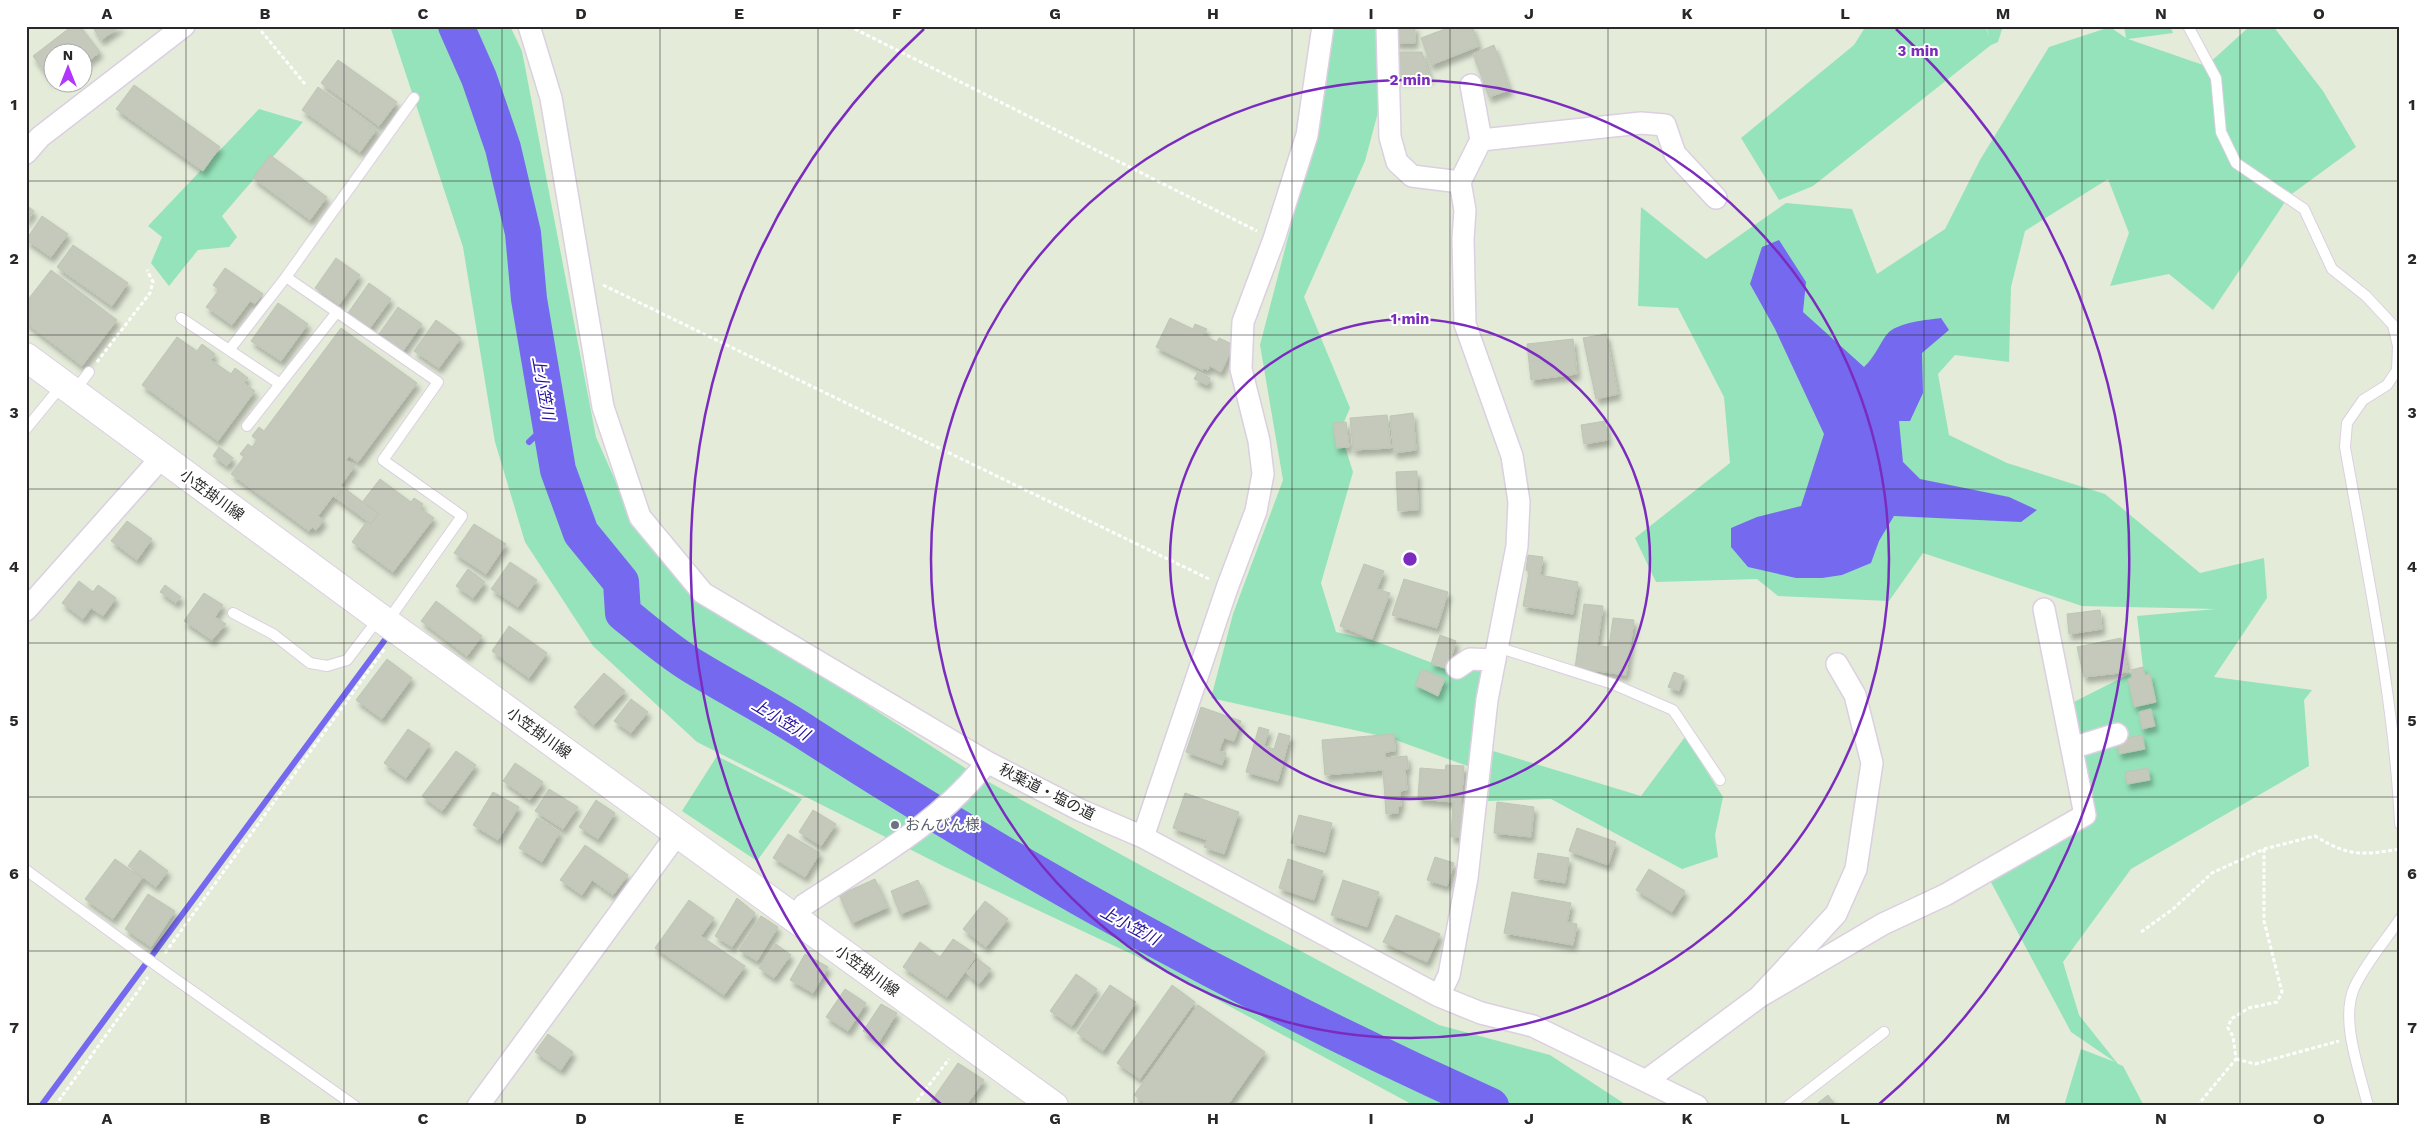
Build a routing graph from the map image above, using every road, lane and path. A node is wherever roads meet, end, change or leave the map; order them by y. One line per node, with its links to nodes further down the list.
1 (257, 26): 8 (path)
2 (528, 26): 17 (street)
3 (849, 26): 15 (path)
4 (1323, 26): 15 (street)
5 (1387, 26): 13 (street)
6 (2188, 26): 40 (lane)
7 (172, 30): 12 (street)
8 (305, 84)
9 (1471, 85): 11 (street)
10 (414, 98): 18 (lane)
11 (1481, 140): 13 (street); 14 (street)
12 (26, 153)
13 (1460, 182): 33 (street)
14 (1716, 198)
15 (1274, 239): 28 (street)
16 (147, 270): 23 (path)
17 (582, 275): 28 (path); 38 (street)
18 (286, 277): 19 (lane); 21 (lane)
19 (337, 312): 24 (lane); 32 (lane)
20 (181, 318): 21 (lane)
21 (230, 349): 24 (lane)
22 (26, 357): 23 (main road, 小笠掛川線)
23 (75, 383): 26 (lane); 27 (main road, 小笠掛川線)
24 (280, 384): 25 (lane)
25 (247, 426)
26 (26, 429)
27 (161, 458): 30 (street); 32 (main road, 小笠掛川線)
28 (1227, 588): 42 (street)
29 (2044, 609): 37 (street)
30 (26, 610)
31 (233, 613): 32 (lane)
32 (388, 624): 41 (main road, 小笠掛川線); 49 (path)
33 (1496, 654): 35 (street); 39 (lane); 50 (street)
34 (1837, 664): 51 (street)
35 (1458, 668)
36 (2117, 734): 37 (street)
37 (2072, 748): 51 (street)
38 (987, 762): 42 (street, 秋葉道・塩の道); 46 (street, 秋葉道・塩の道)
39 (1720, 780)
40 (2400, 824)
41 (678, 833): 46 (main road, 小笠掛川線); 59 (street)
42 (1143, 837): 50 (street, 秋葉道・塩の道)
43 (2400, 849): 44 (path)
44 (2264, 850): 48 (path); 55 (path)
45 (26, 870): 49 (lane)
46 (795, 919): 54 (main road, 小笠掛川線)
47 (2400, 919): 53 (lane)
48 (2141, 932)
49 (155, 965): 57 (path); 58 (lane)
50 (1438, 996): 56 (street, 秋葉道・塩の道)
51 (1759, 997): 56 (street)
52 (1884, 1032): 63 (lane)
53 (2351, 1037): 55 (path); 65 (lane)
54 (963, 1041): 60 (path); 61 (main road, 小笠掛川線)
55 (2236, 1059): 64 (path)
56 (1647, 1080): 62 (street, 秋葉道・塩の道)
57 (55, 1106)
58 (355, 1106)
59 (478, 1106)
60 (913, 1106)
61 (1054, 1106)
62 (1697, 1106)
63 (1788, 1106)
64 (2197, 1106)
65 (2368, 1106)

